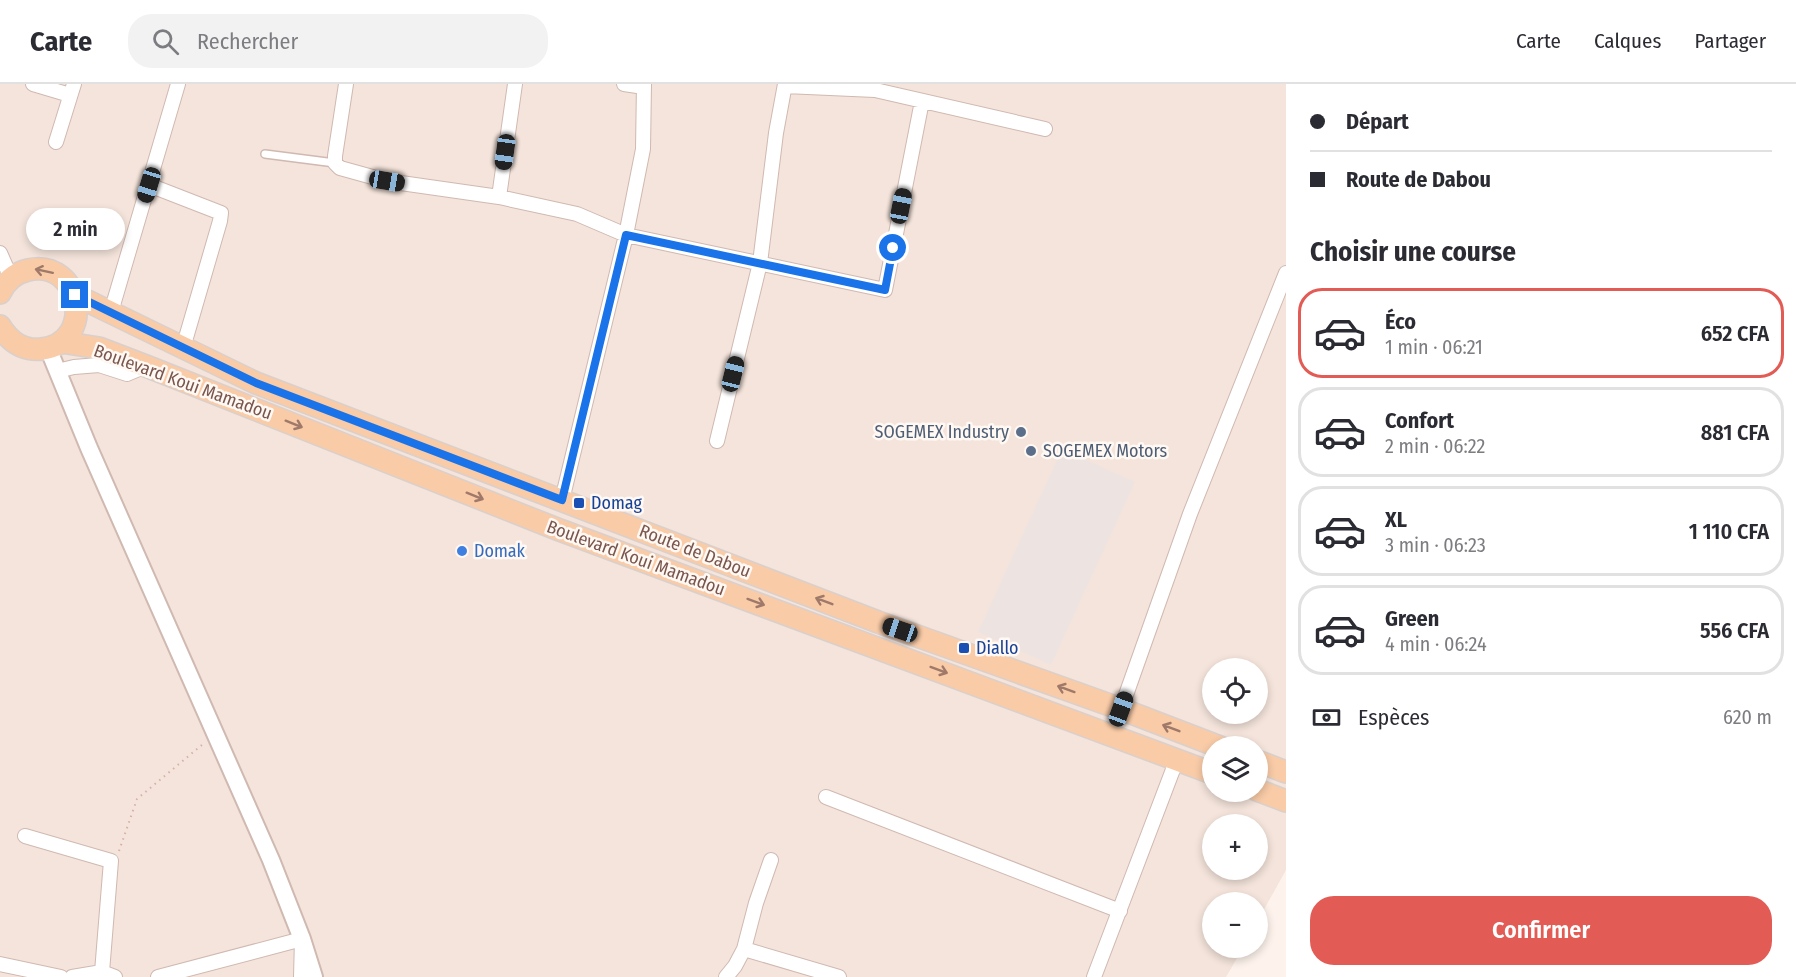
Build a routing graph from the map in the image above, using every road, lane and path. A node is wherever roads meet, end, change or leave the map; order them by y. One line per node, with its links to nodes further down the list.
1 (33, 84): 8 (street)
2 (178, 84): 14 (street)
3 (346, 84): 13 (street)
4 (515, 84): 15 (street)
5 (624, 84): 6 (street)
6 (644, 85): 16 (street)
7 (785, 85): 9 (street); 18 (street)
8 (72, 90): 11 (street)
9 (922, 101): 10 (street); 18 (street)
10 (1045, 129)
11 (56, 142)
12 (265, 154): 13 (lane)
13 (335, 163): 15 (street)
14 (149, 185): 22 (street); 25 (street)
15 (499, 197): 16 (street)
16 (626, 235): 18 (street); 29 (street)
17 (0, 253): 20 (street)
18 (760, 263): 28 (street)
19 (1286, 273): 30 (street)
20 (4, 282): 21 (main road, Route de Dabou, one-way to 20)
21 (75, 295): 22 (main road, Route de Dabou); 24 (main road)
22 (111, 312): 25 (main road, Route de Dabou)
23 (0, 326): 24 (main road, Boulevard Koui Mamadou)
24 (54, 345): 26 (main road, Boulevard Koui Mamadou); 27 (street)
25 (183, 348): 29 (main road, Route de Dabou)
26 (147, 366): 27 (street); 33 (main road, Boulevard Koui Mamadou, one-way to 33)
27 (57, 371): 31 (street)
28 (717, 441)
29 (562, 500): 30 (main road, Route de Dabou, one-way to 29)
30 (1121, 709): 32 (main road, one-way to 30)
31 (214, 735): 41 (path); 44 (street)
32 (1202, 740)
33 (1177, 759): 35 (main road, Boulevard Koui Mamadou); 43 (street)
34 (1268, 765): 36 (main road)
35 (1202, 769)
36 (1286, 772)
37 (1268, 794): 39 (main road)
38 (826, 797): 43 (street)
39 (1286, 801)
40 (25, 836): 47 (street)
41 (119, 852)
42 (771, 860): 45 (street)
43 (1119, 910): 55 (street)
44 (302, 939): 50 (street); 51 (street); 52 (street)
45 (744, 949): 53 (street); 54 (street)
46 (0, 964): 48 (street)
47 (108, 974): 49 (street)
48 (61, 977)
49 (72, 977)
50 (158, 977)
51 (301, 977)
52 (314, 977)
53 (726, 977)
54 (839, 977)
55 (1094, 977)

